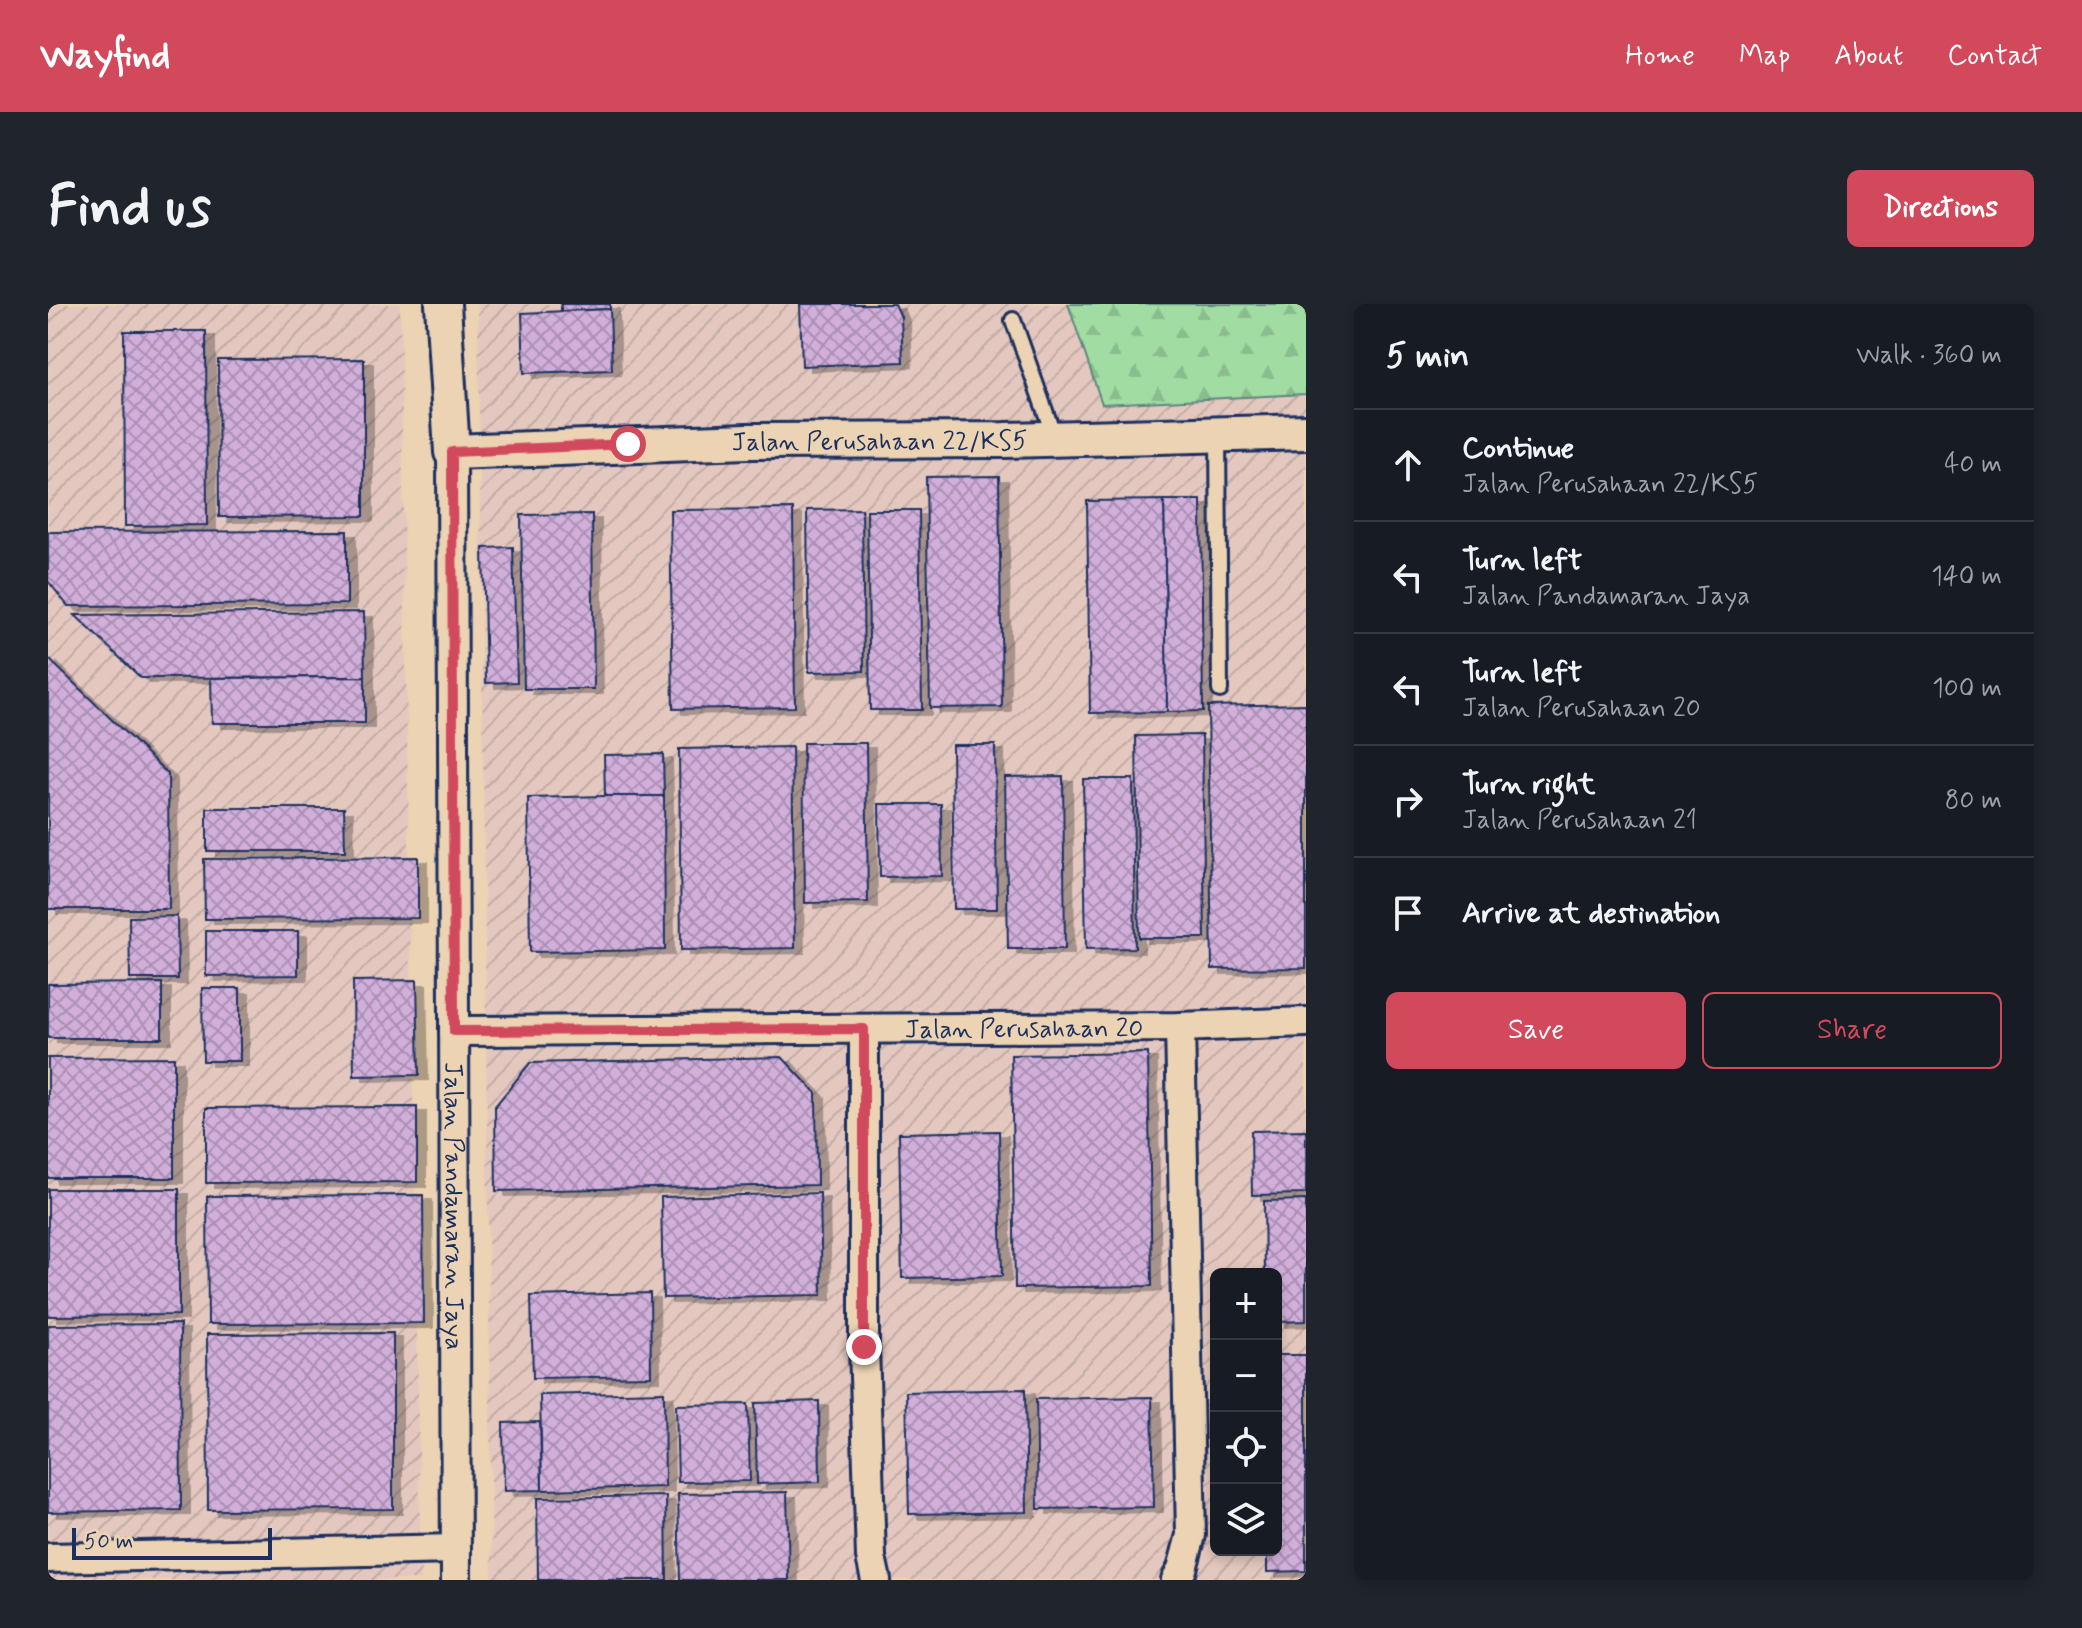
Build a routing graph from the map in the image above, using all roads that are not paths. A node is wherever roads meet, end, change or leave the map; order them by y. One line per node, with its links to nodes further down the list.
1 (443, 304): 6 (street, Jalan Pandamaran Jaya)
2 (1013, 320): 5 (lane)
3 (1304, 432): 4 (street, Jalan Perusahaan 22/KS5)
4 (1218, 435): 5 (street, Jalan Perusahaan 22/KS5); 7 (lane)
5 (1055, 439): 6 (street, Jalan Perusahaan 22/KS5)
6 (452, 452): 11 (street, Jalan Pandamaran Jaya)
7 (1220, 690)
8 (1306, 1022): 9 (street, Jalan Perusahaan 20)
9 (1180, 1027): 10 (street, Jalan Perusahaan 20); 16 (street)
10 (864, 1029): 11 (street, Jalan Perusahaan 20); 15 (street)
11 (454, 1031): 12 (street, Jalan Pandamaran Jaya)
12 (456, 1549): 13 (street); 14 (street, Jalan Pandamaran Jaya)
13 (48, 1558)
14 (456, 1580)
15 (876, 1580)
16 (1176, 1580)

